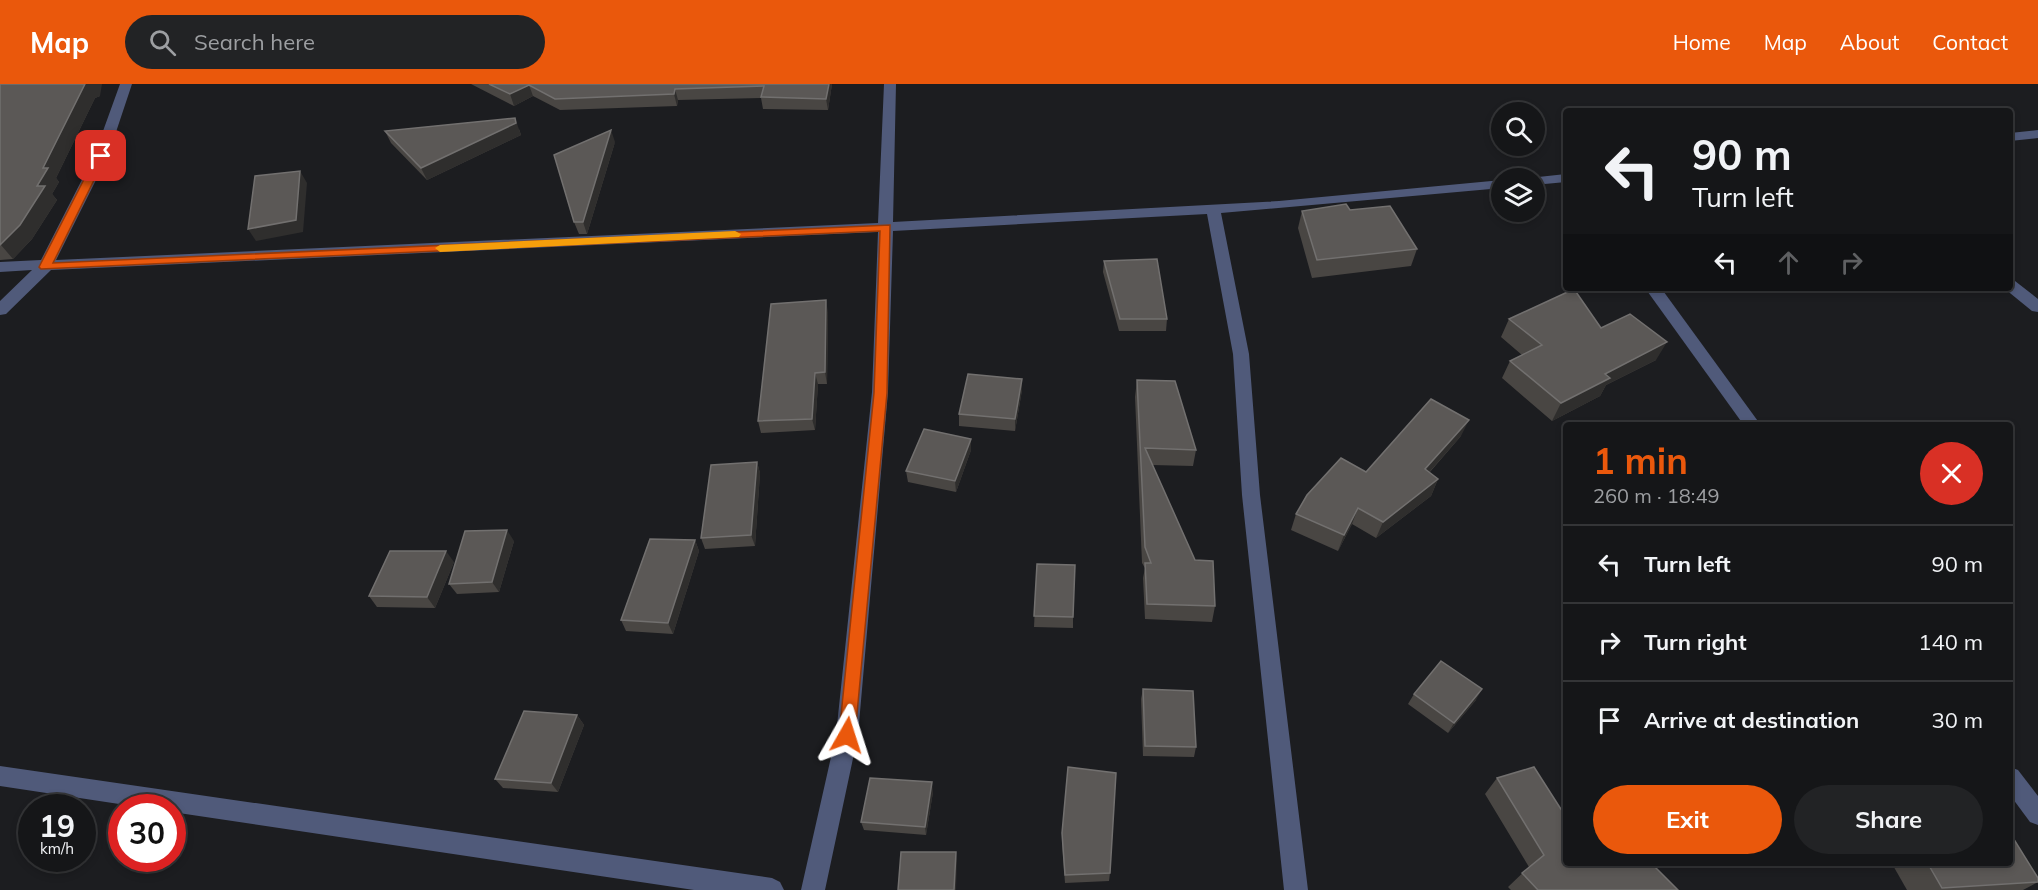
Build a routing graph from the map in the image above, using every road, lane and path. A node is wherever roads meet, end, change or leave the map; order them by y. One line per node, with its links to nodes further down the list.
1 (126, 84): 11 (street)
2 (890, 84): 9 (street)
3 (2038, 134): 4 (street)
4 (2013, 136)
5 (1563, 178): 6 (street)
6 (1545, 180)
7 (1491, 185): 8 (street)
8 (1213, 209): 9 (street); 22 (street)
9 (886, 227): 11 (street); 21 (street)
10 (0, 267): 11 (street)
11 (45, 267): 15 (street)
12 (2013, 287): 14 (street)
13 (1655, 291): 16 (street)
14 (2038, 307)
15 (0, 310)
16 (1751, 422)
17 (0, 776): 20 (street)
18 (2013, 781): 19 (street)
19 (2038, 814)
20 (772, 890)
21 (813, 890)
22 (1296, 890)

